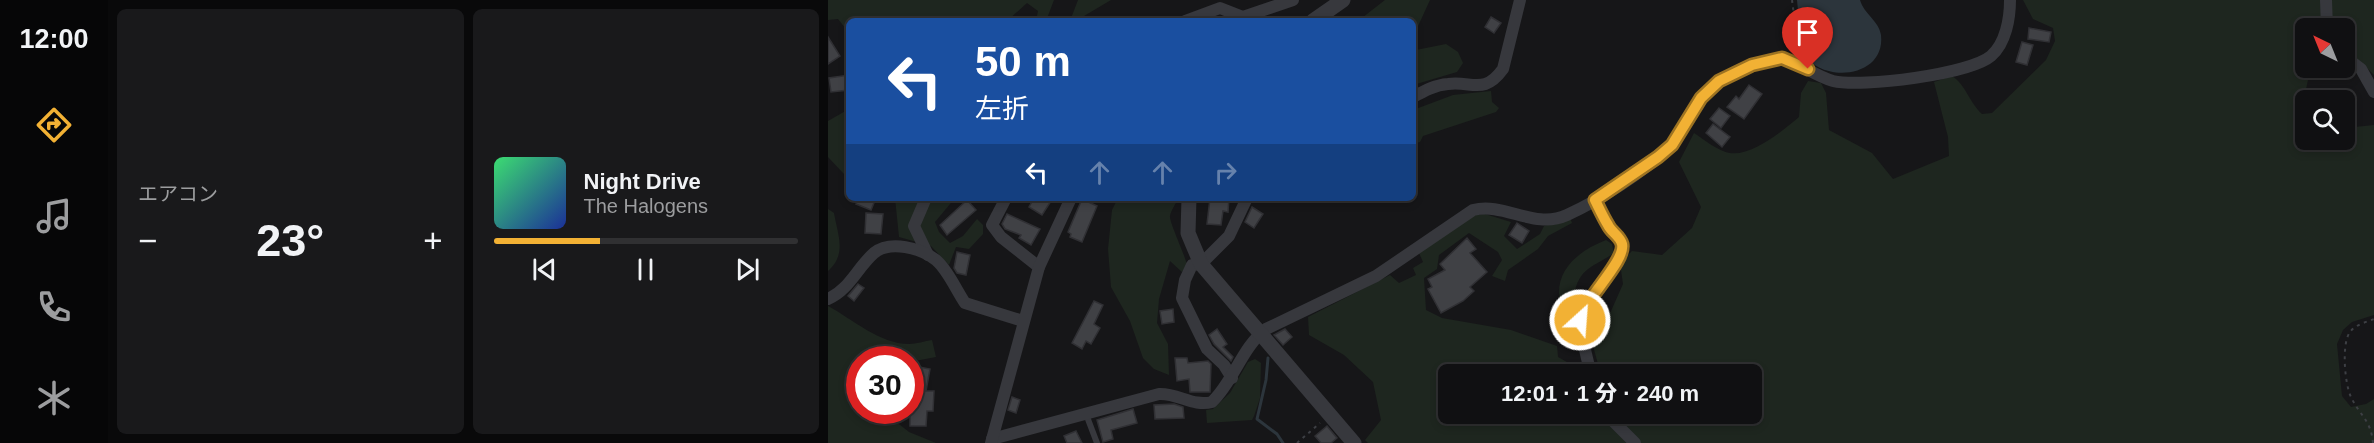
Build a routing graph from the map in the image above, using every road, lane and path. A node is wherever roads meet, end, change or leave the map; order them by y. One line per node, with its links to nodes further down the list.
1 (1293, 0): 7 (street)
2 (1343, 0): 8 (street)
3 (1520, 0): 13 (street)
4 (1792, 0): 11 (path)
5 (2010, 0): 11 (street)
6 (2326, 0): 9 (street)
7 (1193, 18)
8 (1317, 18)
9 (2327, 18)
10 (2355, 64): 12 (street)
11 (1800, 65): 14 (street)
12 (2374, 92)
13 (1416, 96)
14 (1595, 200): 26 (street); 27 (street)
15 (925, 201): 20 (street)
16 (1004, 201): 22 (street)
17 (1070, 201): 22 (street)
18 (1189, 201): 21 (street)
19 (1246, 201): 21 (street)
20 (928, 255): 23 (street); 25 (street)
21 (1201, 264): 26 (street); 28 (street)
22 (1039, 267): 25 (street)
23 (828, 299)
24 (2374, 319): 37 (path)
25 (1023, 321): 32 (street)
26 (1259, 334): 28 (street); 30 (street)
27 (1588, 364)
28 (1232, 378): 29 (street)
29 (1086, 413): 32 (street); 33 (lane)
30 (1329, 414): 34 (path); 35 (street)
31 (1616, 424): 36 (street)
32 (992, 441)
33 (1097, 443)
34 (1297, 443)
35 (1354, 443)
36 (1635, 443)
37 (2373, 443)

